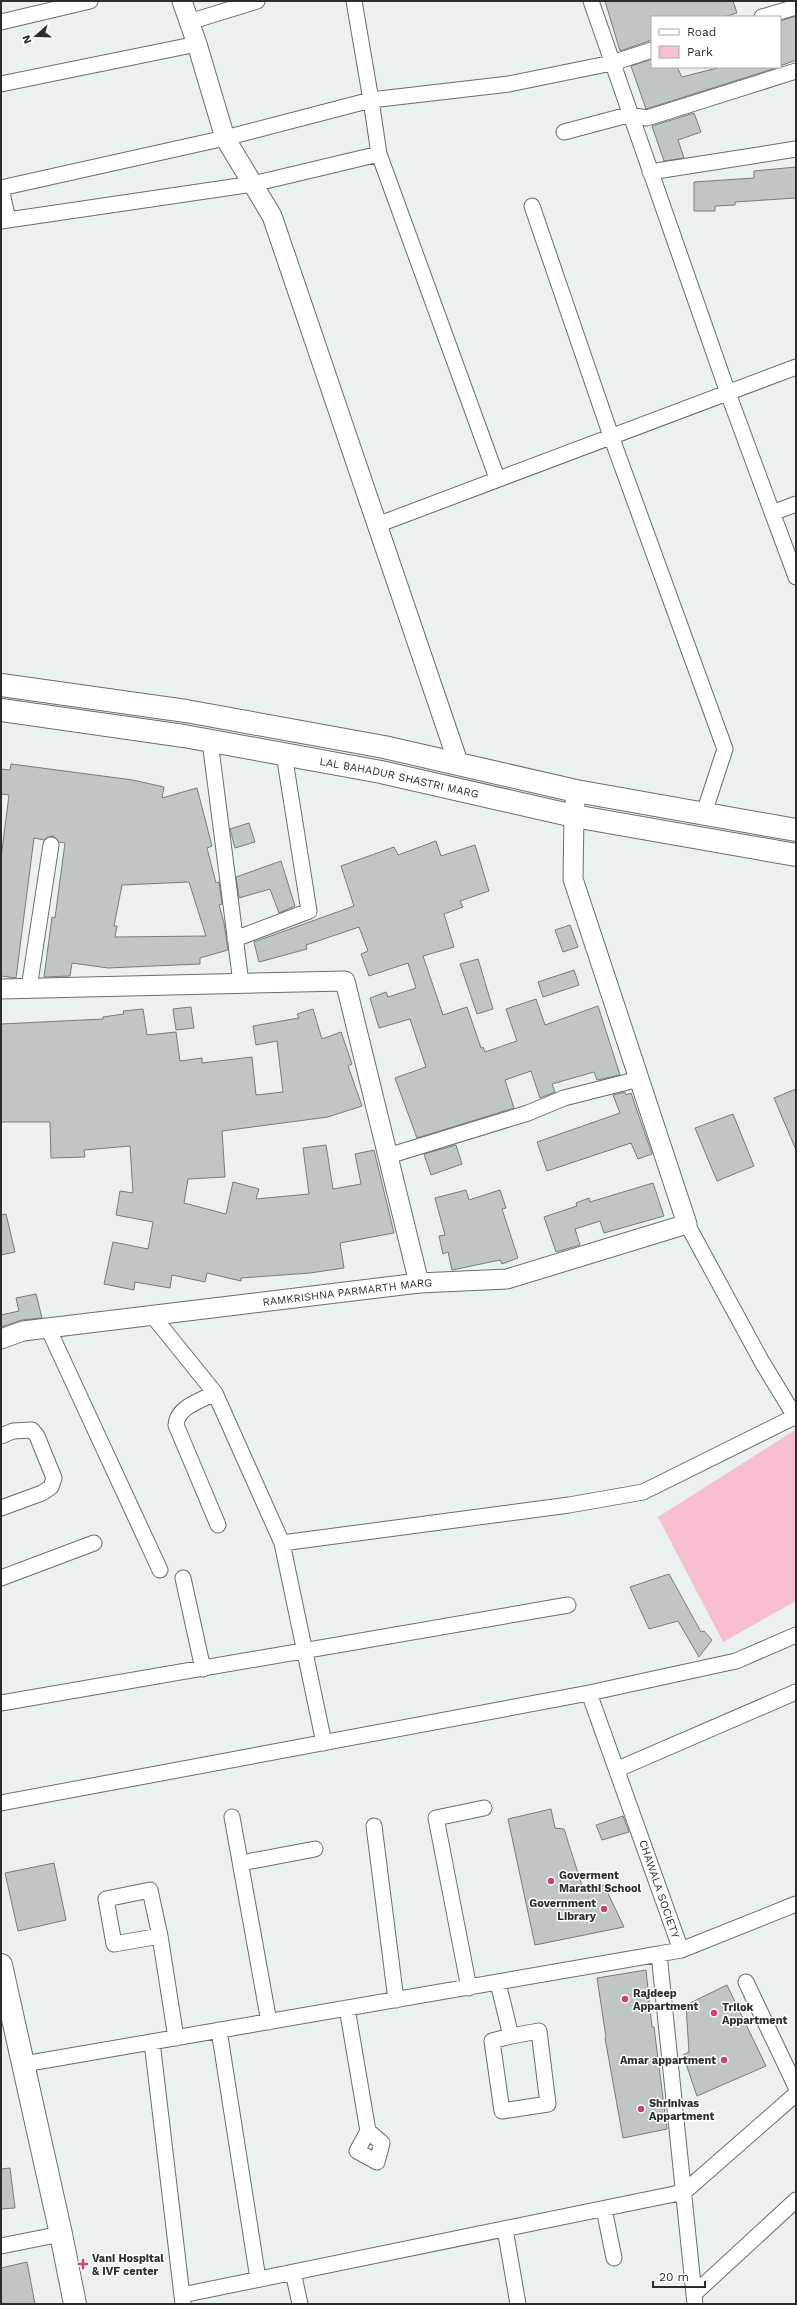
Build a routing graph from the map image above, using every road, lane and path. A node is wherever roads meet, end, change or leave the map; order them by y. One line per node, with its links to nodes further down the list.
1 (90, 1): 8 (street)
2 (182, 1): 9 (street)
3 (257, 1): 9 (street)
4 (354, 1): 15 (street)
5 (591, 1): 12 (street)
6 (796, 7): 7 (street)
7 (765, 16)
8 (1, 22)
9 (189, 22): 10 (street)
10 (197, 44): 14 (street); 18 (street)
11 (651, 50): 12 (street)
12 (612, 62): 15 (street); 16 (street)
13 (796, 71): 16 (street)
14 (1, 84)
15 (371, 100): 18 (street); 20 (street)
16 (631, 116): 17 (street); 21 (street)
17 (564, 132)
18 (225, 138): 22 (street); 23 (street)
19 (796, 149): 21 (street)
20 (379, 154): 22 (street); 29 (street)
21 (650, 172): 27 (street)
22 (253, 184): 25 (street); 32 (street)
23 (1, 188): 25 (street)
24 (532, 206): 28 (street)
25 (4, 221)
26 (796, 367): 27 (street)
27 (728, 393): 28 (street); 31 (street)
28 (611, 436): 29 (street); 40 (street)
29 (497, 478): 32 (street)
30 (796, 504): 31 (street)
31 (772, 513): 33 (street)
32 (377, 525): 38 (street)
33 (796, 577)
34 (1, 685): 38 (main road)
35 (1, 710): 36 (main road, LAL BAHADUR SHASTRI MARG)
36 (210, 741): 37 (main road, LAL BAHADUR SHASTRI MARG); 45 (street)
37 (284, 754): 41 (main road, LAL BAHADUR SHASTRI MARG); 45 (street)
38 (459, 765): 39 (main road)
39 (576, 791): 40 (main road); 41 (street)
40 (704, 813): 42 (main road)
41 (574, 816): 44 (main road, LAL BAHADUR SHASTRI MARG); 49 (street)
42 (796, 830)
43 (51, 845): 47 (street)
44 (796, 855)
45 (235, 939): 46 (street)
46 (241, 983): 47 (street); 50 (street)
47 (29, 988): 48 (street)
48 (1, 989)
49 (639, 1079): 50 (street); 51 (street)
50 (388, 1156): 52 (street)
51 (688, 1224): 52 (street, RAMKRISHNA PARMARTH MARG); 57 (street)
52 (419, 1283): 53 (street, RAMKRISHNA PARMARTH MARG)
53 (152, 1316): 54 (street, RAMKRISHNA PARMARTH MARG); 56 (street)
54 (48, 1328): 55 (street, RAMKRISHNA PARMARTH MARG); 63 (street)
55 (1, 1339)
56 (215, 1393): 60 (street); 62 (street)
57 (796, 1417): 62 (street)
58 (1, 1436): 59 (street)
59 (1, 1508)
60 (218, 1525)
61 (94, 1543): 64 (street)
62 (282, 1543): 68 (street)
63 (160, 1570)
64 (1, 1578)
65 (183, 1578): 69 (street)
66 (568, 1605): 68 (street)
67 (796, 1635): 71 (street)
68 (304, 1651): 69 (street); 73 (street)
69 (203, 1668): 72 (street)
70 (796, 1692): 74 (street)
71 (589, 1693): 73 (street); 74 (street, CHAWALA SOCIETY)
72 (1, 1703)
73 (324, 1743): 75 (street)
74 (618, 1769): 83 (street, CHAWALA SOCIETY)
75 (1, 1803)
76 (484, 1808): 88 (street)
77 (232, 1817): 80 (street)
78 (374, 1826): 89 (street)
79 (315, 1849): 80 (street)
80 (241, 1863): 91 (street)
81 (796, 1904): 83 (street)
82 (160, 1936): 94 (street)
83 (681, 1950): 84 (street, CHAWALA SOCIETY)
84 (659, 1954): 86 (street, CHAWALA SOCIETY); 100 (street)
85 (1, 1965): 96 (main road)
86 (498, 1982): 88 (street, CHAWALA SOCIETY); 93 (street)
87 (746, 1982): 97 (street)
88 (469, 1988): 89 (street, CHAWALA SOCIETY)
89 (396, 2000): 90 (street, CHAWALA SOCIETY)
90 (348, 2008): 91 (street, CHAWALA SOCIETY); 99 (street)
91 (269, 2022): 92 (street, CHAWALA SOCIETY)
92 (219, 2030): 94 (street, CHAWALA SOCIETY); 108 (street)
93 (510, 2036): 93 (street)
94 (176, 2038): 95 (street, CHAWALA SOCIETY)
95 (152, 2042): 96 (street, CHAWALA SOCIETY); 110 (street)
96 (24, 2064): 104 (main road)
97 (796, 2087)
98 (796, 2094): 100 (street)
99 (368, 2131)
100 (684, 2192): 102 (street); 109 (street)
101 (796, 2200): 109 (street)
102 (604, 2208): 103 (street); 106 (street)
103 (505, 2229): 107 (street); 113 (street)
104 (61, 2234): 105 (street); 111 (main road)
105 (1, 2246)
106 (614, 2258)
107 (293, 2272): 108 (street); 112 (street)
108 (258, 2279): 110 (street)
109 (695, 2299)
110 (182, 2300)
111 (75, 2304)
112 (300, 2304)
113 (518, 2304)

